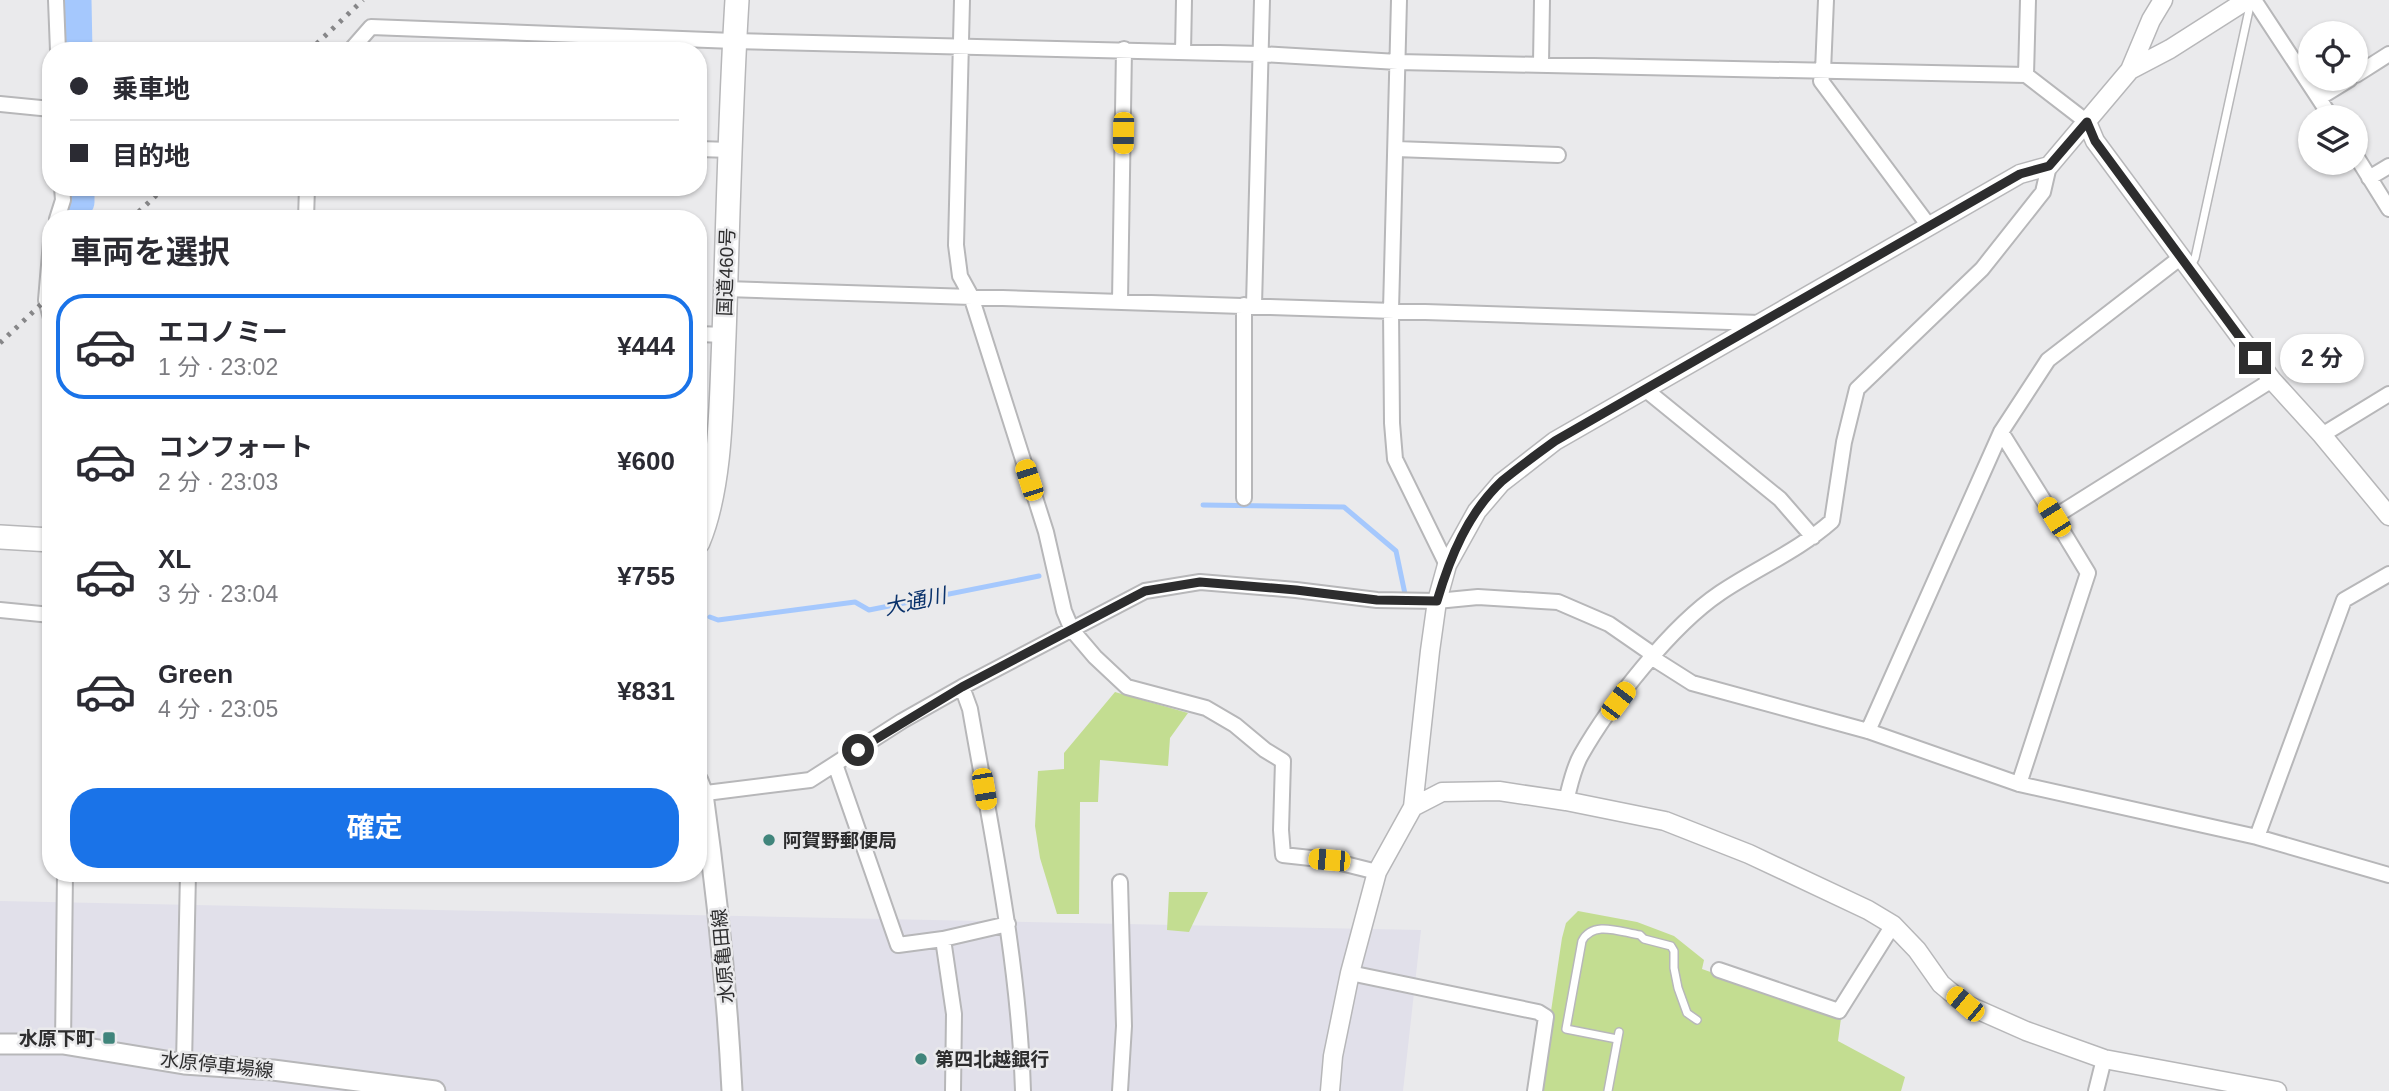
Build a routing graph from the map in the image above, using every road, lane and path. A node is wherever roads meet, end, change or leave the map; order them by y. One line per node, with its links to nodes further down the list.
1 (56, 0): 13 (street)
2 (737, 0): 12 (highway, 国道460号)
3 (962, 0): 15 (street)
4 (1184, 0): 17 (street)
5 (1262, 0): 18 (street)
6 (1399, 0): 20 (street)
7 (1542, 0): 21 (street)
8 (1826, 0): 24 (street)
9 (2028, 0): 25 (street)
10 (2163, 0): 23 (street)
11 (2251, 0): 23 (street); 27 (street); 42 (lane)
12 (734, 41): 14 (street); 15 (street); 33 (highway, 国道460号)
13 (58, 42)
14 (358, 42)
15 (961, 46): 16 (street); 44 (street)
16 (1124, 50): 17 (street); 45 (street)
17 (1183, 52): 18 (street)
18 (1260, 54): 20 (street); 46 (street)
19 (2389, 54): 22 (street)
20 (1398, 62): 21 (street); 34 (street)
21 (1541, 63): 24 (street)
22 (2368, 67)
23 (2130, 70): 31 (street)
24 (1823, 71): 25 (street); 41 (street)
25 (2025, 75): 31 (street)
26 (2330, 91): 27 (street)
27 (2319, 98): 29 (street)
28 (0, 104): 30 (street)
29 (2323, 105)
30 (42, 107)
31 (2087, 122): 36 (street); 42 (street)
32 (707, 149): 33 (street)
33 (731, 149): 43 (highway, 国道460号)
34 (1396, 149): 35 (street); 47 (street)
35 (1558, 155)
36 (2049, 166): 41 (street); 61 (street)
37 (2389, 166): 39 (street)
38 (2368, 175): 39 (street)
39 (2370, 178): 40 (street)
40 (2389, 209)
41 (1928, 226): 48 (street)
42 (2184, 264): 51 (street); 54 (street)
43 (726, 289): 44 (street); 50 (highway, 国道460号)
44 (971, 296): 45 (street); 68 (street)
45 (1120, 301): 46 (street)
46 (1249, 305): 47 (street); 57 (street)
47 (1391, 310): 48 (street); 63 (street)
48 (1760, 323): 52 (street)
49 (707, 334): 50 (street)
50 (724, 335): 56 (highway, 国道460号)
51 (2272, 380): 55 (street); 59 (street)
52 (1646, 390): 61 (street); 63 (street)
53 (2389, 394): 55 (street)
54 (2001, 432): 59 (street); 71 (street)
55 (2322, 435): 58 (street)
56 (707, 465)
57 (1244, 498)
58 (2389, 516)
59 (2054, 517): 73 (street)
60 (0, 537): 62 (highway)
61 (1813, 537): 69 (street)
62 (42, 539)
63 (1447, 565): 65 (street)
64 (2389, 574): 78 (street)
65 (1437, 601): 68 (street); 69 (street); 76 (street)
66 (0, 610): 67 (street)
67 (42, 614)
68 (1072, 630): 70 (street); 79 (street)
69 (1651, 657): 71 (street); 75 (street)
70 (962, 687): 72 (street); 84 (street)
71 (1868, 731): 73 (street)
72 (835, 764): 74 (street); 86 (street)
73 (2019, 784): 78 (street)
74 (707, 789)
75 (1566, 801): 76 (street); 85 (street)
76 (1413, 807): 79 (street)
77 (707, 832): 96 (main road, 水原亀田線)
78 (2257, 837): 80 (street)
79 (1377, 872): 88 (street)
80 (2389, 876)
81 (65, 882): 91 (street)
82 (188, 882): 93 (street)
83 (1120, 883): 99 (street)
84 (1008, 924): 86 (street); 98 (street)
85 (1893, 925): 87 (street); 92 (street)
86 (943, 940): 97 (street)
87 (1719, 970)
88 (1350, 973): 100 (street); 101 (street)
89 (1697, 1020): 102 (lane)
90 (0, 1044): 91 (main road, 水原停車場線)
91 (63, 1044): 93 (main road, 水原停車場線)
92 (2104, 1059): 103 (street); 104 (street)
93 (184, 1064): 94 (main road, 水原停車場線)
94 (373, 1088): 95 (main road, 水原停車場線)
95 (435, 1091)
96 (732, 1091)
97 (953, 1091)
98 (1023, 1091)
99 (1120, 1091)
100 (1330, 1091)
101 (1535, 1091)
102 (1608, 1091)
103 (2096, 1091)
104 (2277, 1091)

